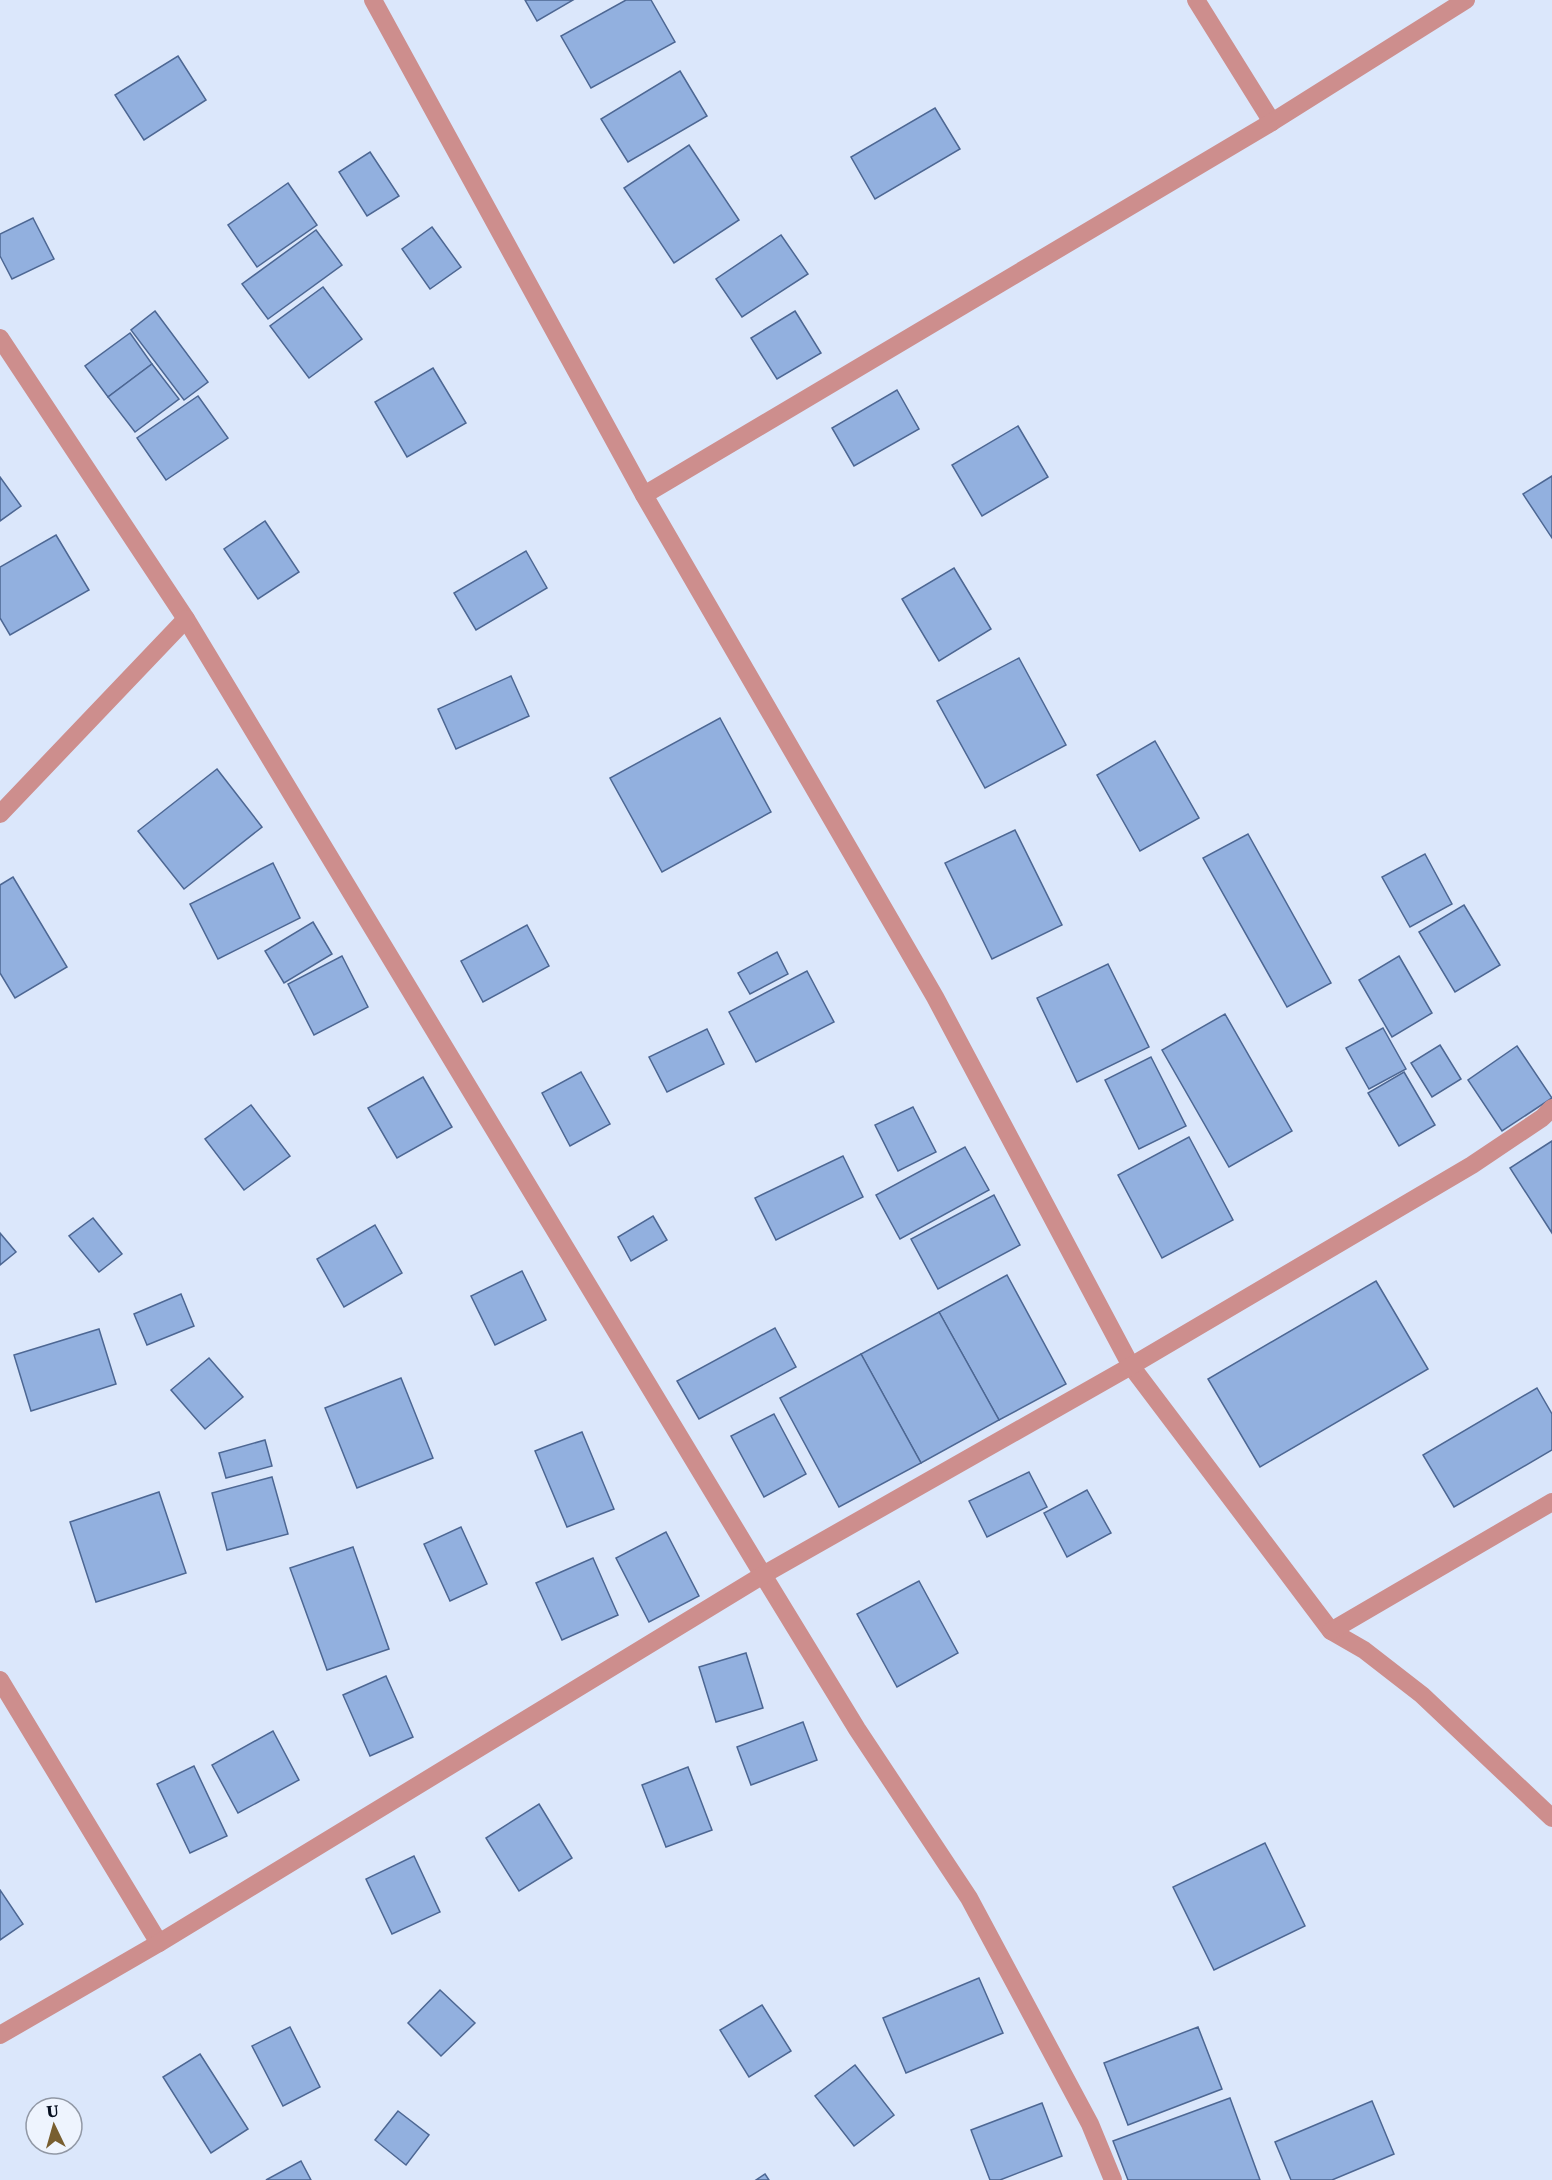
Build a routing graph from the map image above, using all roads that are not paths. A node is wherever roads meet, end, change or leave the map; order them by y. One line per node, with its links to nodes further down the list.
1 (373, 0): 6 (street)
2 (1196, 0): 4 (street)
3 (1466, 0): 4 (street)
4 (1272, 122): 6 (street)
5 (0, 338): 7 (street)
6 (644, 495): 10 (street)
7 (186, 619): 8 (street); 12 (street)
8 (0, 814)
9 (1552, 1108): 10 (street)
10 (1131, 1365): 12 (street); 13 (street)
11 (1552, 1502): 13 (street)
12 (763, 1575): 16 (street); 18 (street)
13 (1331, 1631): 15 (street)
14 (0, 1680): 16 (street)
15 (1552, 1818)
16 (159, 1943): 17 (street)
17 (0, 2035)
18 (1113, 2180)

